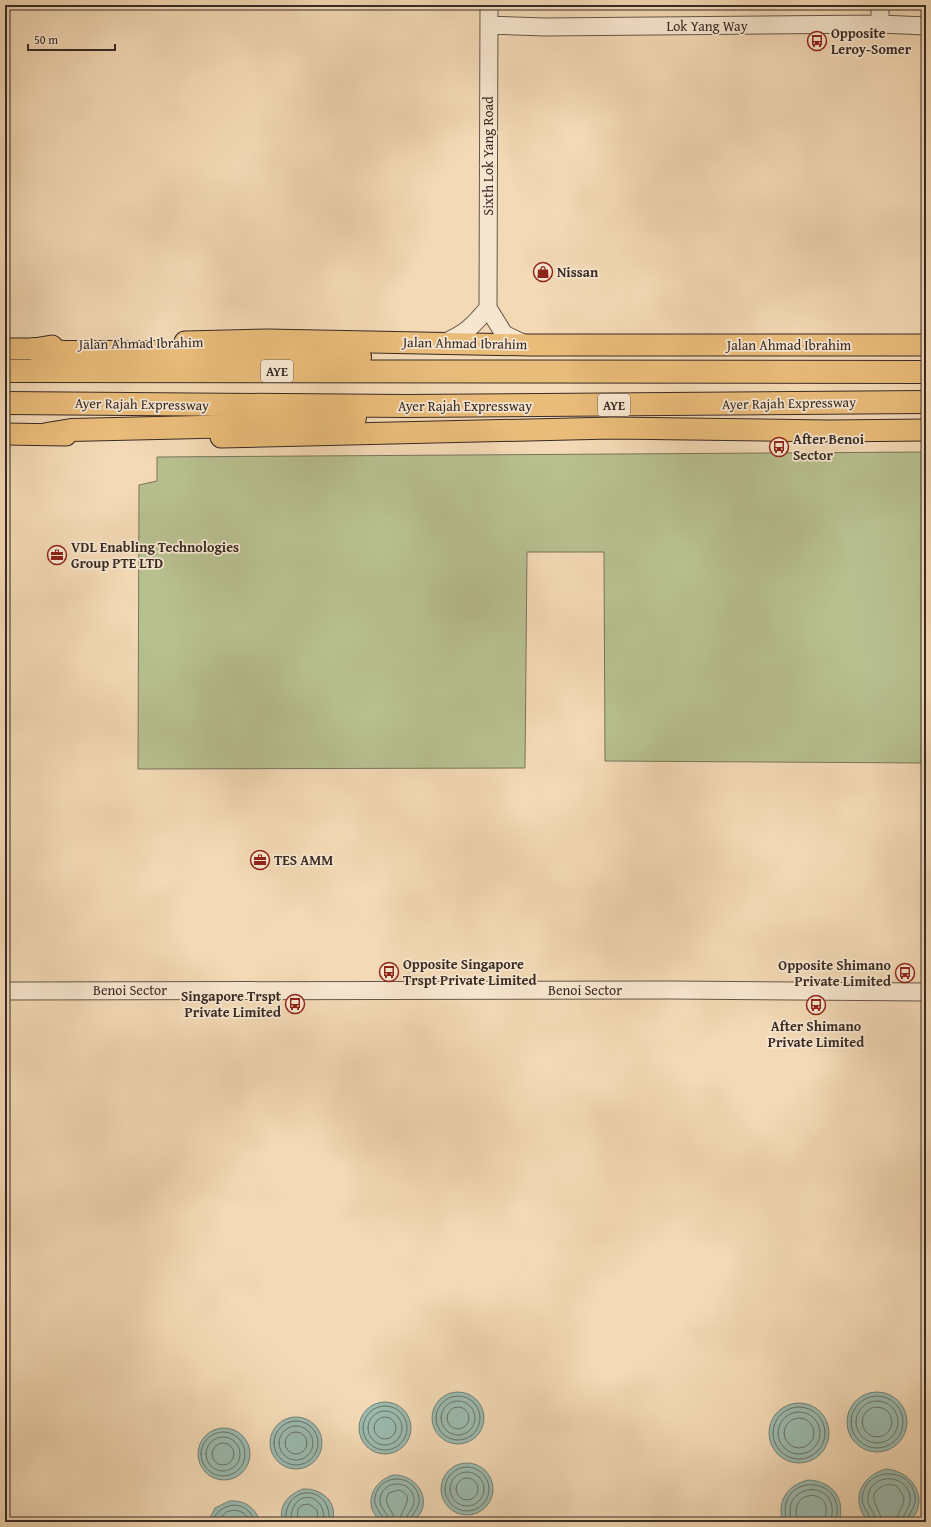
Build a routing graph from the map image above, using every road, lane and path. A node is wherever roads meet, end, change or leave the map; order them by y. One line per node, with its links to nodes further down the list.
1 (489, 5): 4 (street, Sixth Lok Yang Road)
2 (880, 5): 3 (street)
3 (880, 24): 4 (street, Lok Yang Way); 5 (street, Lok Yang Way)
4 (489, 25): 6 (street, Sixth Lok Yang Road)
5 (926, 26)
6 (488, 308): 7 (street); 8 (street)
7 (443, 342): 8 (main road, Jalan Ahmad Ibrahim); 11 (main road, Jalan Ahmad Ibrahim)
8 (529, 345): 9 (main road, Jalan Ahmad Ibrahim)
9 (926, 345)
10 (5, 349): 11 (main road, Jalan Ahmad Ibrahim)
11 (34, 349): 13 (highway)
12 (5, 371): 13 (highway, AYE)
13 (549, 371): 14 (highway, AYE)
14 (926, 372)
15 (926, 402): 17 (highway, Ayer Rajah Expressway / AYE)
16 (5, 403): 17 (highway, Ayer Rajah Expressway / AYE)
17 (406, 406): 20 (highway)
18 (926, 430): 20 (main road)
19 (5, 434): 20 (main road)
20 (47, 434)
21 (5, 991): 22 (street, Benoi Sector)
22 (926, 992)

